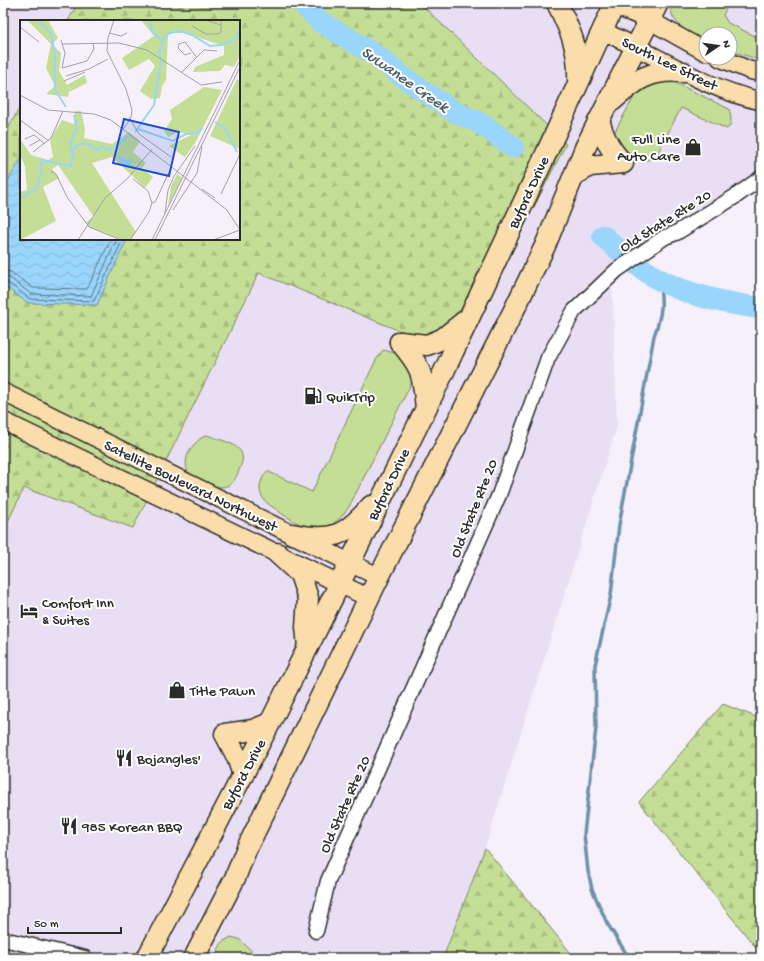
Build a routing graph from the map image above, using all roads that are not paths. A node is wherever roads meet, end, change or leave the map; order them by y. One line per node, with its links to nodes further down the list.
1 (557, 3): 10 (highway)
2 (614, 4): 3 (main road, South Lee Street); 4 (highway, Buford Drive)
3 (653, 11): 5 (highway); 6 (main road, South Lee Street)
4 (602, 31): 5 (main road, South Lee Street); 10 (highway, Buford Drive)
5 (636, 45): 8 (main road, South Lee Street); 12 (highway)
6 (698, 46)
7 (738, 65): 9 (main road, South Lee Street)
8 (683, 72): 11 (main road, South Lee Street); 12 (highway)
9 (761, 73)
10 (578, 84): 15 (highway, Buford Drive)
11 (761, 101)
12 (602, 114): 13 (highway); 13 (highway)
13 (575, 175): 23 (highway)
14 (761, 178): 29 (street, Old State Rte 20)
15 (469, 317): 17 (highway, Buford Drive); 17 (highway)
16 (3, 392): 20 (main road, Satellite Boulevard Northwest)
17 (426, 408): 19 (highway, Buford Drive)
18 (3, 421): 21 (main road, Satellite Boulevard Northwest)
19 (388, 486): 20 (highway); 22 (highway, Buford Drive)
20 (292, 534): 22 (main road, Satellite Boulevard Northwest)
21 (277, 552): 24 (main road, Satellite Boulevard Northwest); 26 (highway)
22 (350, 563): 23 (main road, Satellite Boulevard Northwest); 24 (highway, Buford Drive)
23 (379, 577): 25 (highway)
24 (340, 583): 25 (main road, Satellite Boulevard Northwest); 26 (highway, Buford Drive)
25 (369, 598): 33 (highway)
26 (308, 648): 27 (highway, Buford Drive)
27 (270, 723): 28 (highway, Buford Drive); 28 (highway)
28 (243, 774): 32 (highway, Buford Drive)
29 (316, 931)
30 (3, 939): 31 (street)
31 (85, 958)
32 (146, 958)
33 (194, 958)

